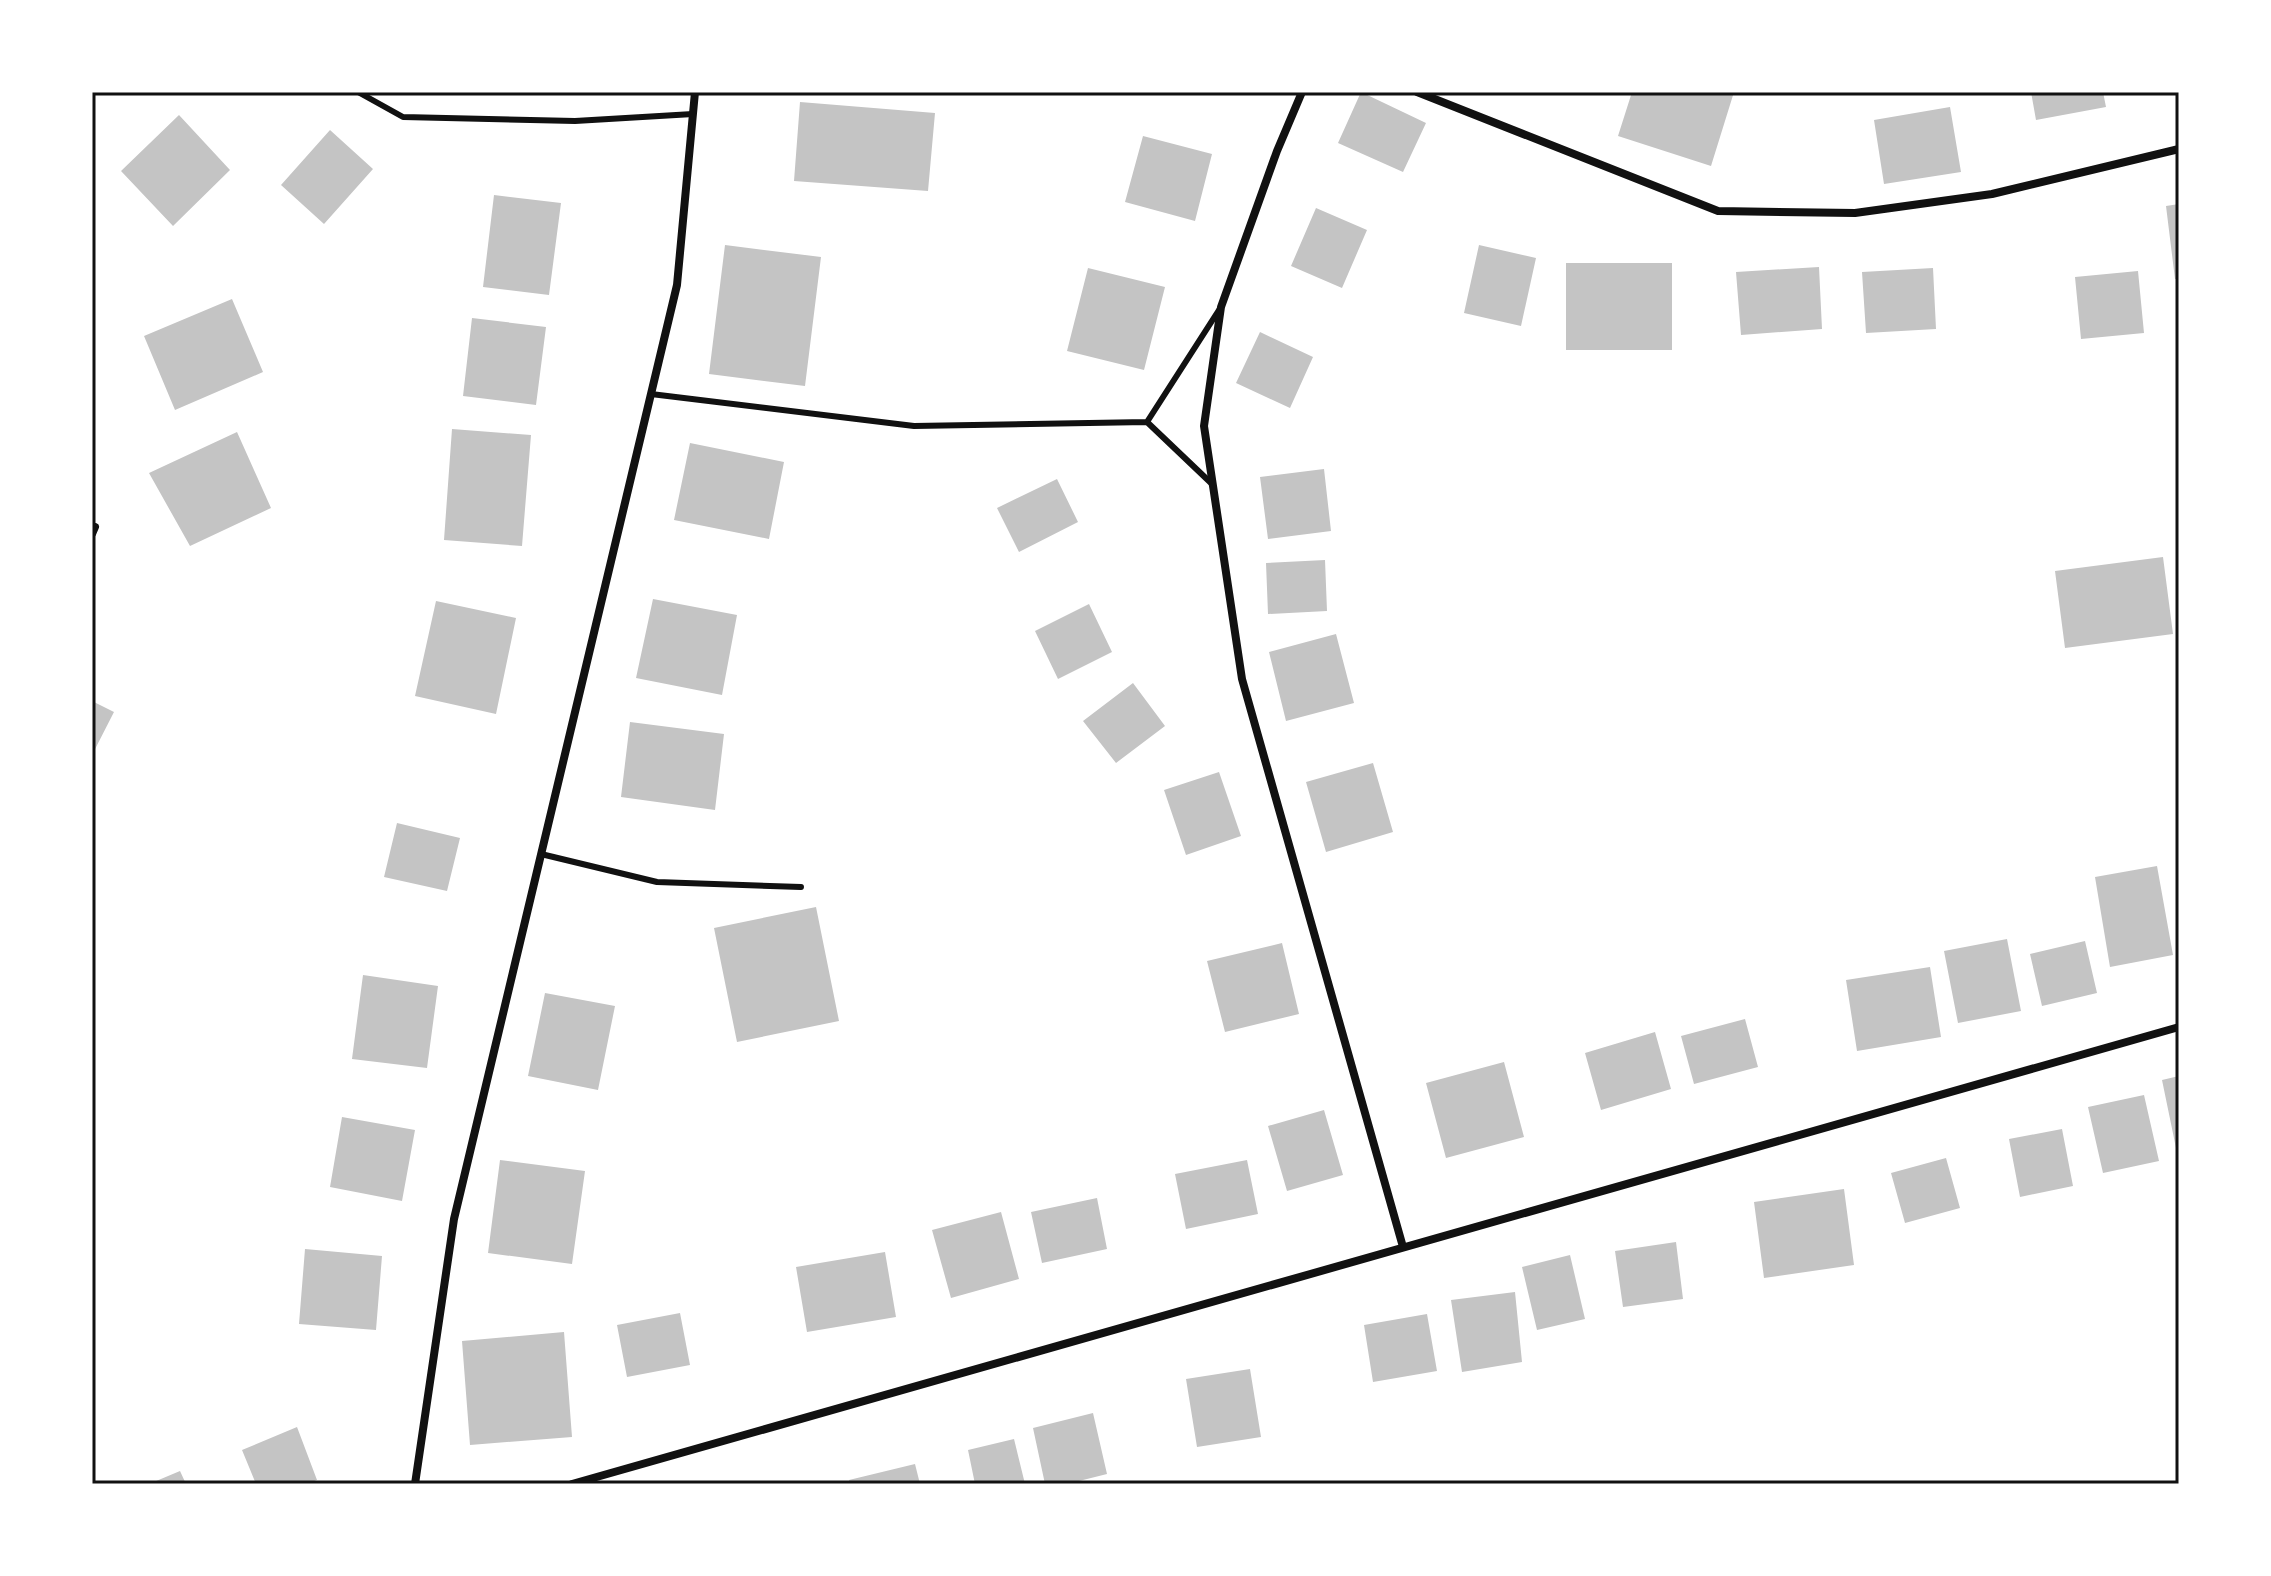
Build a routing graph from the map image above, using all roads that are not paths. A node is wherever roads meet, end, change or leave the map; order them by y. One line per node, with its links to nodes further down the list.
1 (358, 92): 5 (lane)
2 (695, 92): 5 (street)
3 (1302, 92): 7 (street)
4 (1417, 92): 6 (street)
5 (693, 114): 8 (street)
6 (2179, 149)
7 (1221, 307): 9 (lane); 10 (street)
8 (651, 394): 9 (lane); 11 (street)
9 (1147, 422): 10 (lane)
10 (1211, 483): 14 (street)
11 (541, 854): 12 (lane); 15 (street)
12 (801, 887)
13 (2179, 1027): 14 (street)
14 (1403, 1247): 16 (street)
15 (415, 1484)
16 (572, 1484)

